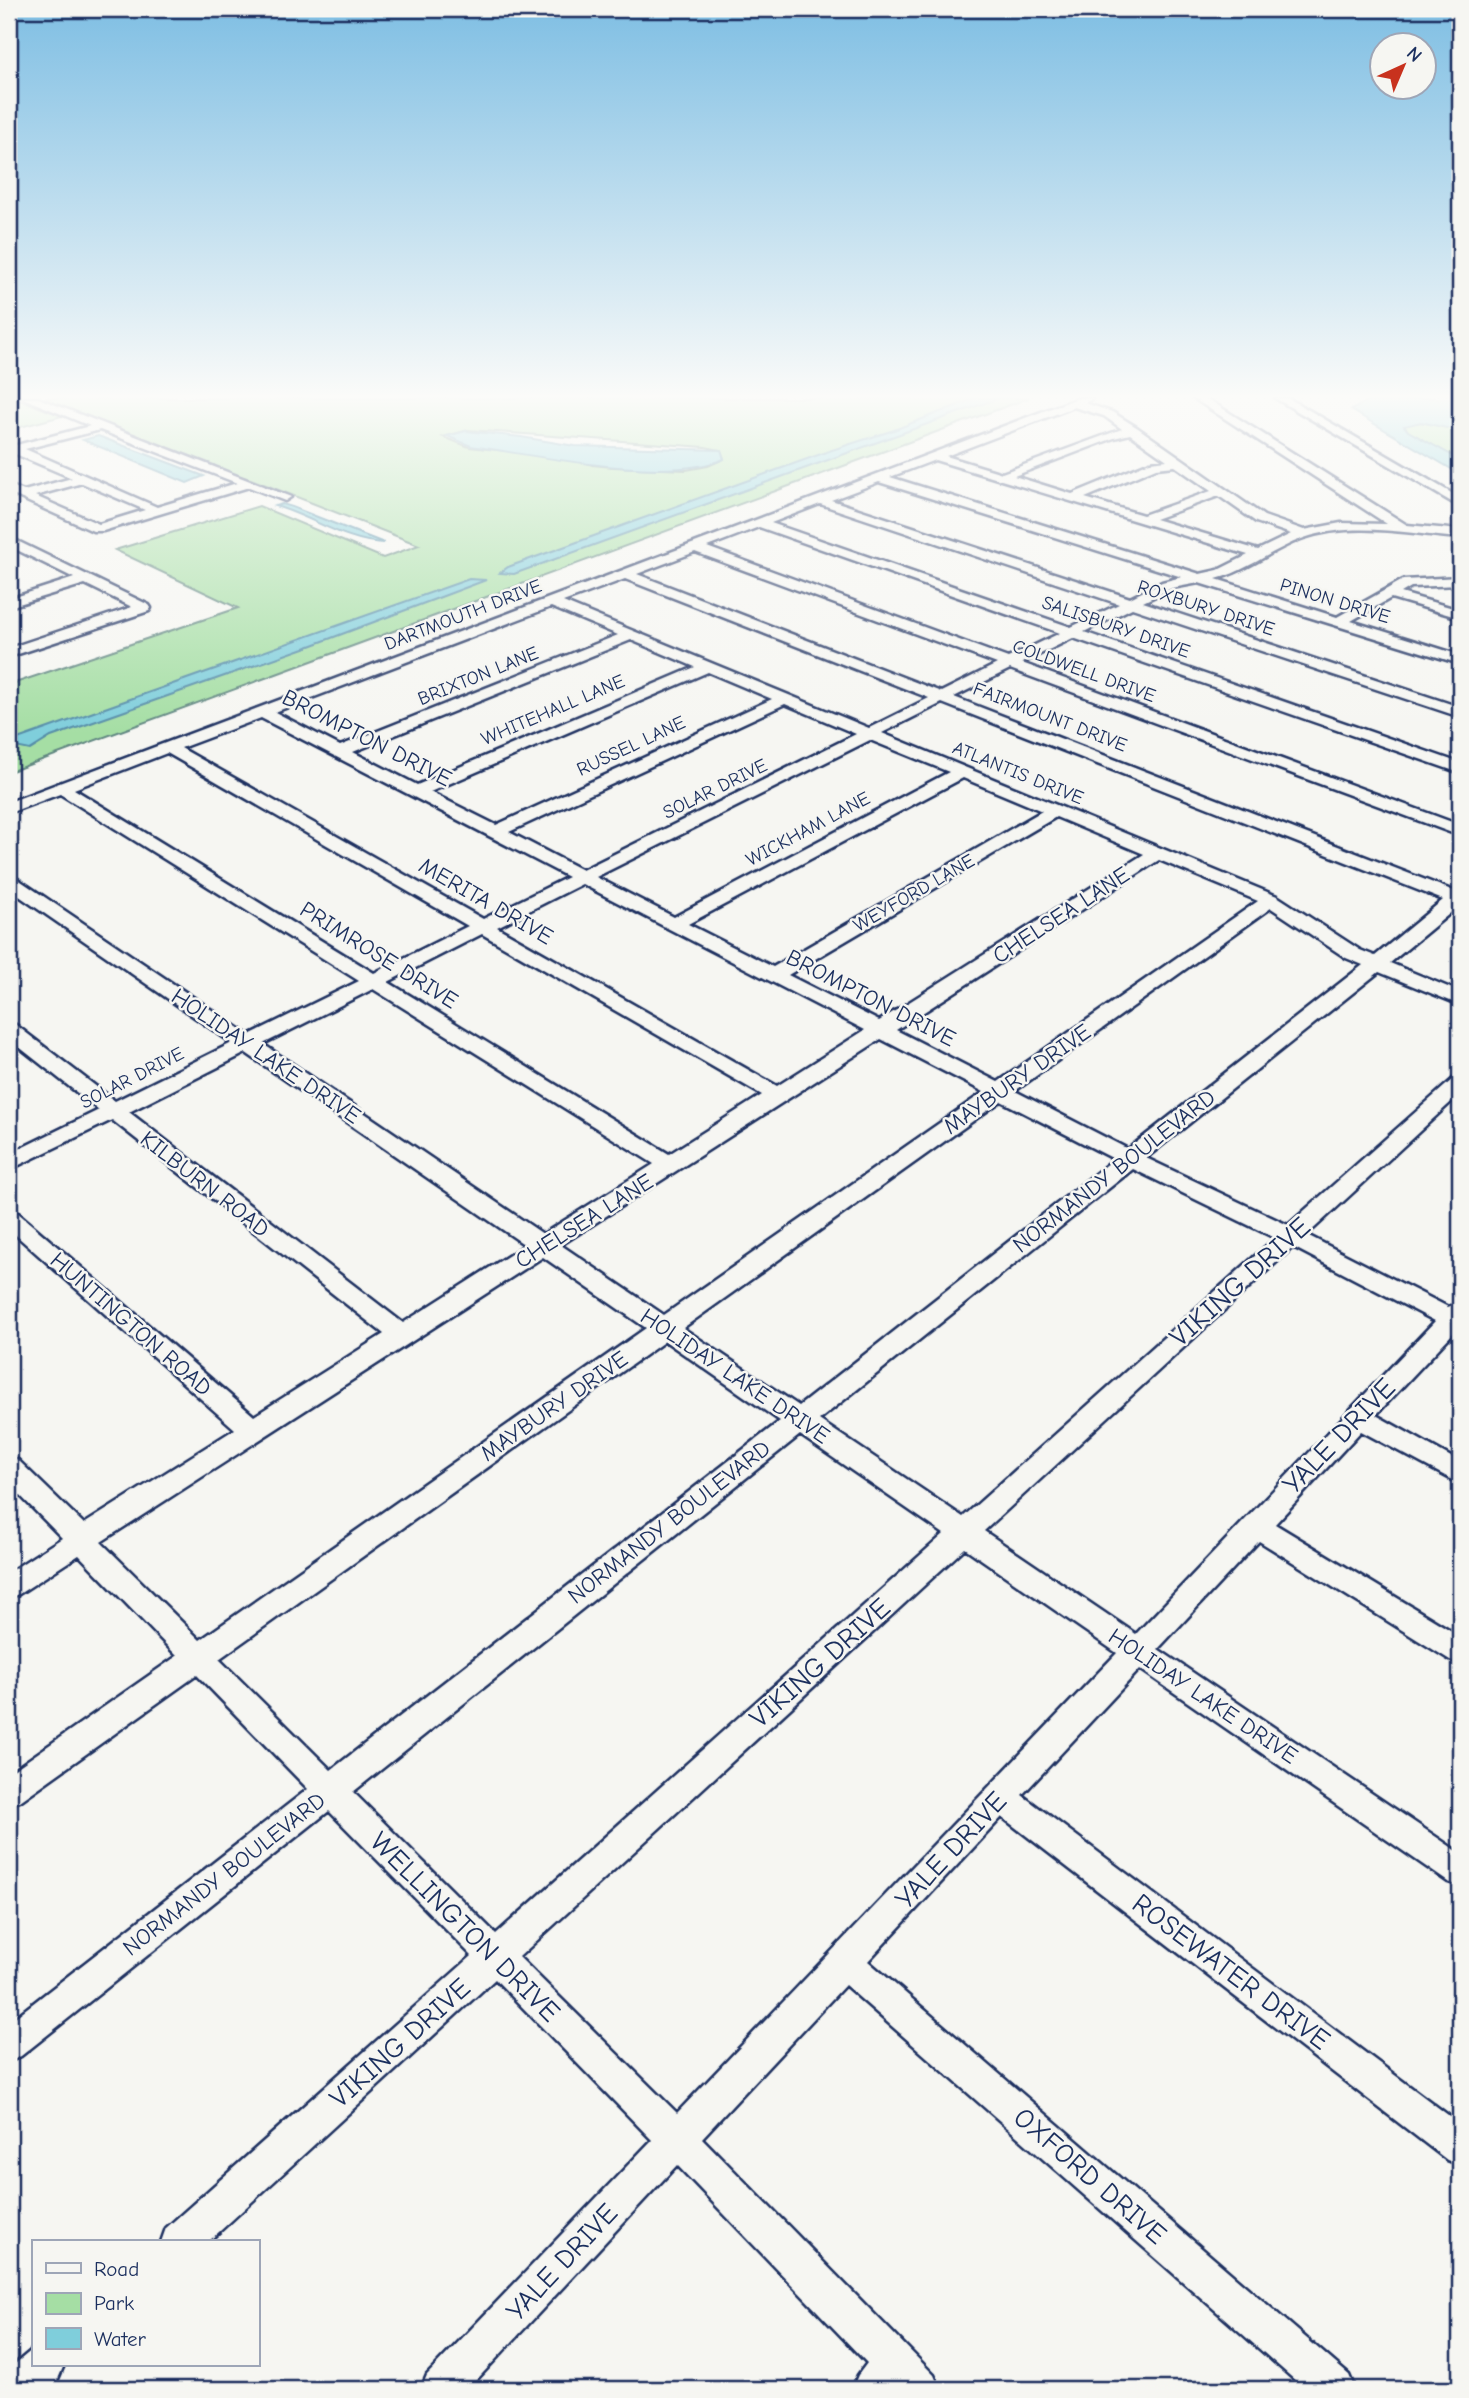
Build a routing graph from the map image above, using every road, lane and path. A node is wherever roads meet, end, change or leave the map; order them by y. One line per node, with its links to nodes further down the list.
1 (56, 510): 10 (street)
2 (161, 510): 10 (street)
3 (793, 510): 12 (street, DARTMOUTH DRIVE)
4 (849, 510): 28 (street, ROXBURY DRIVE)
5 (981, 510): 22 (street, PINON DRIVE)
6 (1113, 510): 11 (street)
7 (1167, 510): 11 (street)
8 (1247, 510): 14 (street)
9 (1374, 510): 13 (street)
10 (157, 511)
11 (1144, 519): 19 (street)
12 (759, 523): 17 (street, DARTMOUTH DRIVE); 31 (street, SALISBURY DRIVE)
13 (1406, 530): 14 (street, SOLAR DRIVE); 15 (street, SOLAR DRIVE)
14 (1303, 534): 19 (street, SOLAR DRIVE)
15 (1460, 534)
16 (9, 541): 18 (street)
17 (694, 547): 21 (street, DARTMOUTH DRIVE); 35 (street, COLDWELL DRIVE)
18 (32, 553): 20 (street); 23 (street)
19 (1258, 554): 22 (street, SOLAR DRIVE)
20 (9, 559)
21 (625, 574): 26 (street, DARTMOUTH DRIVE); 37 (street, FAIRMOUNT DRIVE)
22 (1198, 578): 28 (street, SOLAR DRIVE); 30 (street, PINON DRIVE)
23 (86, 579): 27 (street); 33 (street)
24 (1460, 581): 25 (street)
25 (1391, 594): 29 (street); 30 (street)
26 (551, 602): 32 (street, ATLANTIS DRIVE); 39 (street, DARTMOUTH DRIVE)
27 (9, 603)
28 (1131, 603): 31 (street, SOLAR DRIVE); 40 (street, ROXBURY DRIVE)
29 (1460, 614)
30 (1339, 622): 34 (street, PINON DRIVE)
31 (1073, 633): 35 (street, SOLAR DRIVE); 44 (street, SALISBURY DRIVE)
32 (631, 635): 36 (street, ATLANTIS DRIVE); 43 (street, BRIXTON LANE)
33 (9, 653)
34 (1460, 660)
35 (1009, 664): 37 (street, SOLAR DRIVE); 50 (street, COLDWELL DRIVE)
36 (707, 667): 38 (street, ATLANTIS DRIVE); 47 (street, WHITEHALL LANE)
37 (942, 698): 41 (street, SOLAR DRIVE); 55 (street, FAIRMOUNT DRIVE)
38 (784, 699): 41 (street, ATLANTIS DRIVE); 51 (street, RUSSEL LANE)
39 (261, 712): 42 (street, DARTMOUTH DRIVE); 43 (street, BROMPTON DRIVE)
40 (1460, 712)
41 (871, 735): 45 (street, ATLANTIS DRIVE); 53 (street, SOLAR DRIVE)
42 (168, 747): 46 (street, DARTMOUTH DRIVE); 58 (street, MERITA DRIVE)
43 (339, 752): 47 (street, BROMPTON DRIVE)
44 (1460, 768)
45 (962, 772): 49 (street, ATLANTIS DRIVE); 57 (street, WICKHAM LANE)
46 (61, 788): 48 (street, DARTMOUTH DRIVE); 61 (street, PRIMROSE DRIVE)
47 (417, 791): 51 (street, BROMPTON DRIVE)
48 (9, 808)
49 (1055, 811): 52 (street, ATLANTIS DRIVE); 60 (street, WEYFORD LANE)
50 (1460, 831)
51 (495, 832): 53 (street, BROMPTON DRIVE)
52 (1158, 853): 56 (street, ATLANTIS DRIVE); 64 (street, CHELSEA LANE)
53 (584, 878): 57 (street, BROMPTON DRIVE); 58 (street, SOLAR DRIVE)
54 (9, 881): 65 (street, HOLIDAY LAKE DRIVE)
55 (1459, 898): 59 (street, NORMANDY BOULEVARD)
56 (1271, 900): 59 (street, ATLANTIS DRIVE); 67 (street, MAYBURY DRIVE)
57 (674, 924): 60 (street, BROMPTON DRIVE)
58 (483, 928): 61 (street, SOLAR DRIVE); 68 (street, MERITA DRIVE)
59 (1377, 964): 62 (street, ATLANTIS DRIVE); 70 (street, NORMANDY BOULEVARD)
60 (773, 975): 64 (street, BROMPTON DRIVE)
61 (376, 981): 65 (street, SOLAR DRIVE); 72 (street, PRIMROSE DRIVE)
62 (1460, 999)
63 (9, 1030): 69 (street, KILBURN ROAD)
64 (882, 1031): 67 (street, BROMPTON DRIVE); 68 (street, CHELSEA LANE)
65 (248, 1044): 69 (street, SOLAR DRIVE); 75 (street, HOLIDAY LAKE DRIVE)
66 (1460, 1083): 74 (street, VIKING DRIVE)
67 (1000, 1092): 70 (street, BROMPTON DRIVE); 77 (street, MAYBURY DRIVE)
68 (779, 1096): 72 (street, CHELSEA LANE)
69 (111, 1112): 71 (street, SOLAR DRIVE); 78 (street, KILBURN ROAD)
70 (1129, 1158): 74 (street, BROMPTON DRIVE); 80 (street, NORMANDY BOULEVARD)
71 (9, 1163)
72 (671, 1165): 75 (street, CHELSEA LANE)
73 (9, 1217): 81 (street, HUNTINGTON ROAD)
74 (1291, 1236): 76 (street, BROMPTON DRIVE); 85 (street, VIKING DRIVE)
75 (544, 1246): 77 (street, HOLIDAY LAKE DRIVE); 78 (street, CHELSEA LANE)
76 (1457, 1318): 79 (street, YALE DRIVE)
77 (664, 1328): 80 (street, HOLIDAY LAKE DRIVE); 90 (street, MAYBURY DRIVE)
78 (403, 1336): 81 (street, CHELSEA LANE)
79 (1358, 1417): 83 (street); 84 (street, YALE DRIVE)
80 (798, 1420): 85 (street, HOLIDAY LAKE DRIVE); 92 (street, NORMANDY BOULEVARD)
81 (254, 1431): 86 (street, CHELSEA LANE)
82 (9, 1467): 86 (street, WELLINGTON DRIVE)
83 (1460, 1474)
84 (1255, 1525): 88 (street); 89 (street, YALE DRIVE)
85 (964, 1532): 89 (street, HOLIDAY LAKE DRIVE); 95 (street, VIKING DRIVE)
86 (81, 1540): 87 (street, CHELSEA LANE); 90 (street, WELLINGTON DRIVE)
87 (9, 1586)
88 (1460, 1651)
89 (1138, 1652): 93 (street, YALE DRIVE); 94 (street, HOLIDAY LAKE DRIVE)
90 (198, 1658): 91 (street, MAYBURY DRIVE); 92 (street, WELLINGTON DRIVE)
91 (9, 1791)
92 (329, 1791): 95 (street, WELLINGTON DRIVE); 97 (street, NORMANDY BOULEVARD)
93 (1001, 1797): 96 (street, YALE DRIVE); 99 (street, ROSEWATER DRIVE)
94 (1460, 1871)
95 (495, 1957): 98 (street, WELLINGTON DRIVE); 100 (street, VIKING DRIVE)
96 (845, 1963): 98 (street, YALE DRIVE); 105 (street, OXFORD DRIVE)
97 (9, 2044)
98 (678, 2140): 102 (street, WELLINGTON DRIVE); 104 (street, YALE DRIVE)
99 (1460, 2147)
100 (182, 2240)
101 (43, 2366): 103 (street)
102 (895, 2380)
103 (17, 2389)
104 (441, 2389)
105 (1335, 2389)

